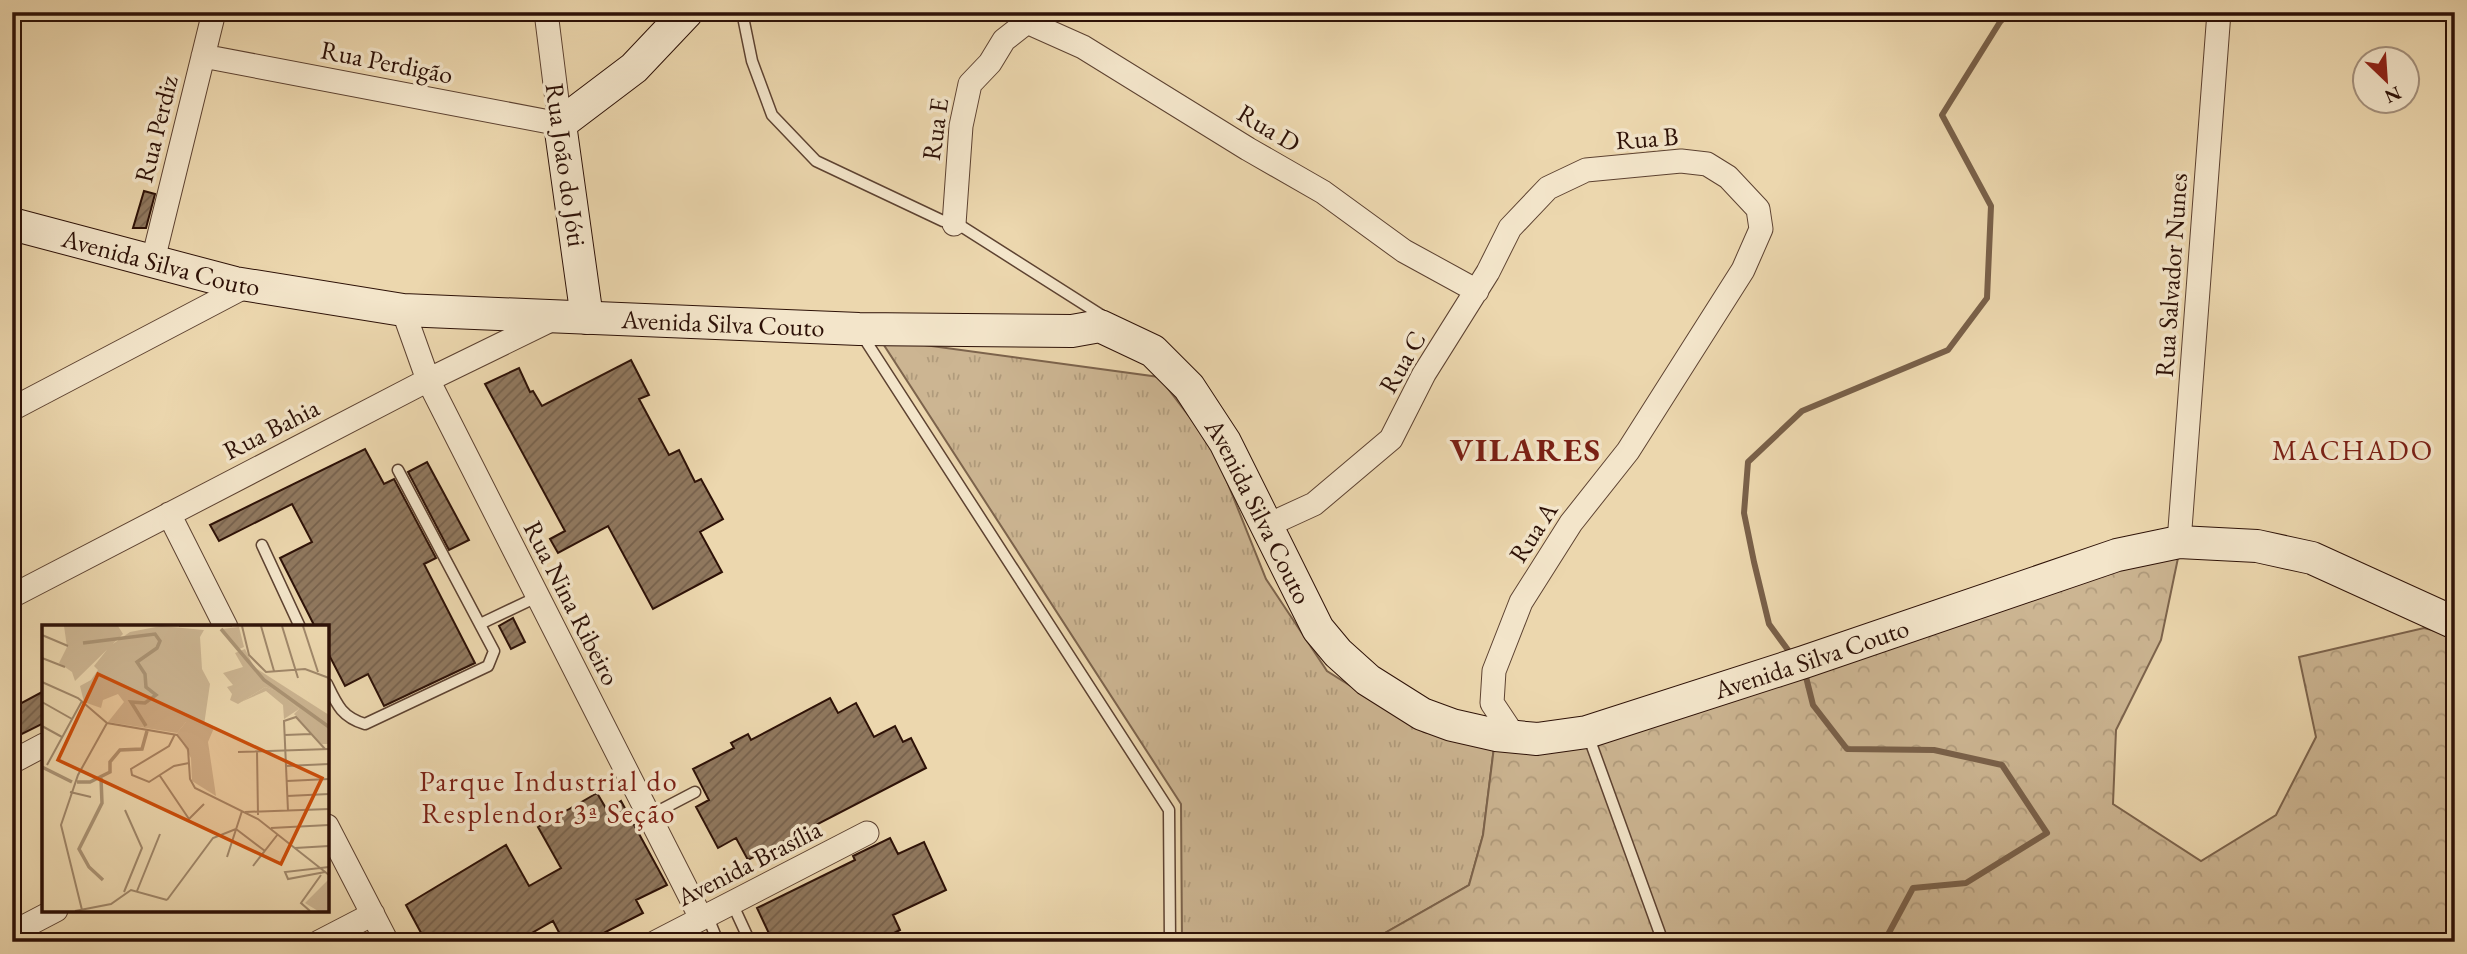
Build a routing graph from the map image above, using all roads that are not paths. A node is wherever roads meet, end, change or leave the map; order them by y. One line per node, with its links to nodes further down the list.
1 (214, 12): 7 (street, Rua Perdiz)
2 (546, 12): 8 (street, Rua João do Jóti)
3 (687, 12): 8 (main road)
4 (741, 12): 11 (lane)
5 (2219, 12): 25 (street, Rua Salvador Nunes)
6 (1027, 22): 11 (street, Rua E); 15 (street, Rua D)
7 (203, 56): 8 (street, Rua Perdigão); 13 (street, Rua Perdiz)
8 (560, 124): 17 (main road, Rua João do Jóti)
9 (1548, 188): 12 (street, Rua B); 15 (street, Rua C)
10 (12, 224): 13 (main road, Avenida Silva Couto)
11 (954, 225): 18 (lane)
12 (1761, 229): 35 (street, Rua A)
13 (153, 260): 14 (main road, Avenida Silva Couto)
14 (248, 285): 16 (main road, Avenida Silva Couto); 21 (street)
15 (1476, 291): 24 (street, Rua C)
16 (403, 310): 17 (main road, Avenida Silva Couto); 20 (street, Rua Nina Ribeiro)
17 (573, 317): 19 (main road, Avenida Silva Couto); 20 (street, Rua Bahia)
18 (1100, 326): 19 (main road, Avenida Silva Couto); 24 (main road, Avenida Silva Couto)
19 (859, 329): 52 (lane)
20 (428, 380): 23 (street, Rua Bahia); 28 (street, Rua Nina Ribeiro)
21 (12, 409)
22 (398, 470): 30 (lane)
23 (169, 514): 27 (street, Rua Bahia); 31 (street)
24 (1266, 526): 35 (main road, Avenida Silva Couto)
25 (2179, 542): 29 (main road, Avenida Silva Couto); 34 (main road, Avenida Silva Couto)
26 (261, 545): 32 (lane)
27 (12, 596)
28 (537, 597): 30 (lane); 39 (street, Rua Nina Ribeiro)
29 (2455, 623)
30 (480, 624): 33 (lane)
31 (225, 625)
32 (299, 625)
33 (329, 688)
34 (1587, 732): 35 (main road, Avenida Silva Couto); 53 (lane)
35 (1514, 736)
36 (42, 746): 37 (street)
37 (12, 762)
38 (695, 792): 39 (lane)
39 (649, 816): 45 (street, Rua Nina Ribeiro)
40 (329, 830): 44 (street)
41 (867, 833): 42 (street, Avenida Brasília)
42 (732, 902): 45 (street, Avenida Brasília); 51 (lane)
43 (51, 912): 46 (street)
44 (373, 914): 47 (street); 48 (street)
45 (704, 917): 49 (street, Avenida Brasília); 50 (lane)
46 (12, 933)
47 (319, 942)
48 (387, 942)
49 (656, 942)
50 (718, 942)
51 (750, 942)
52 (1170, 942)
53 (1663, 942)

